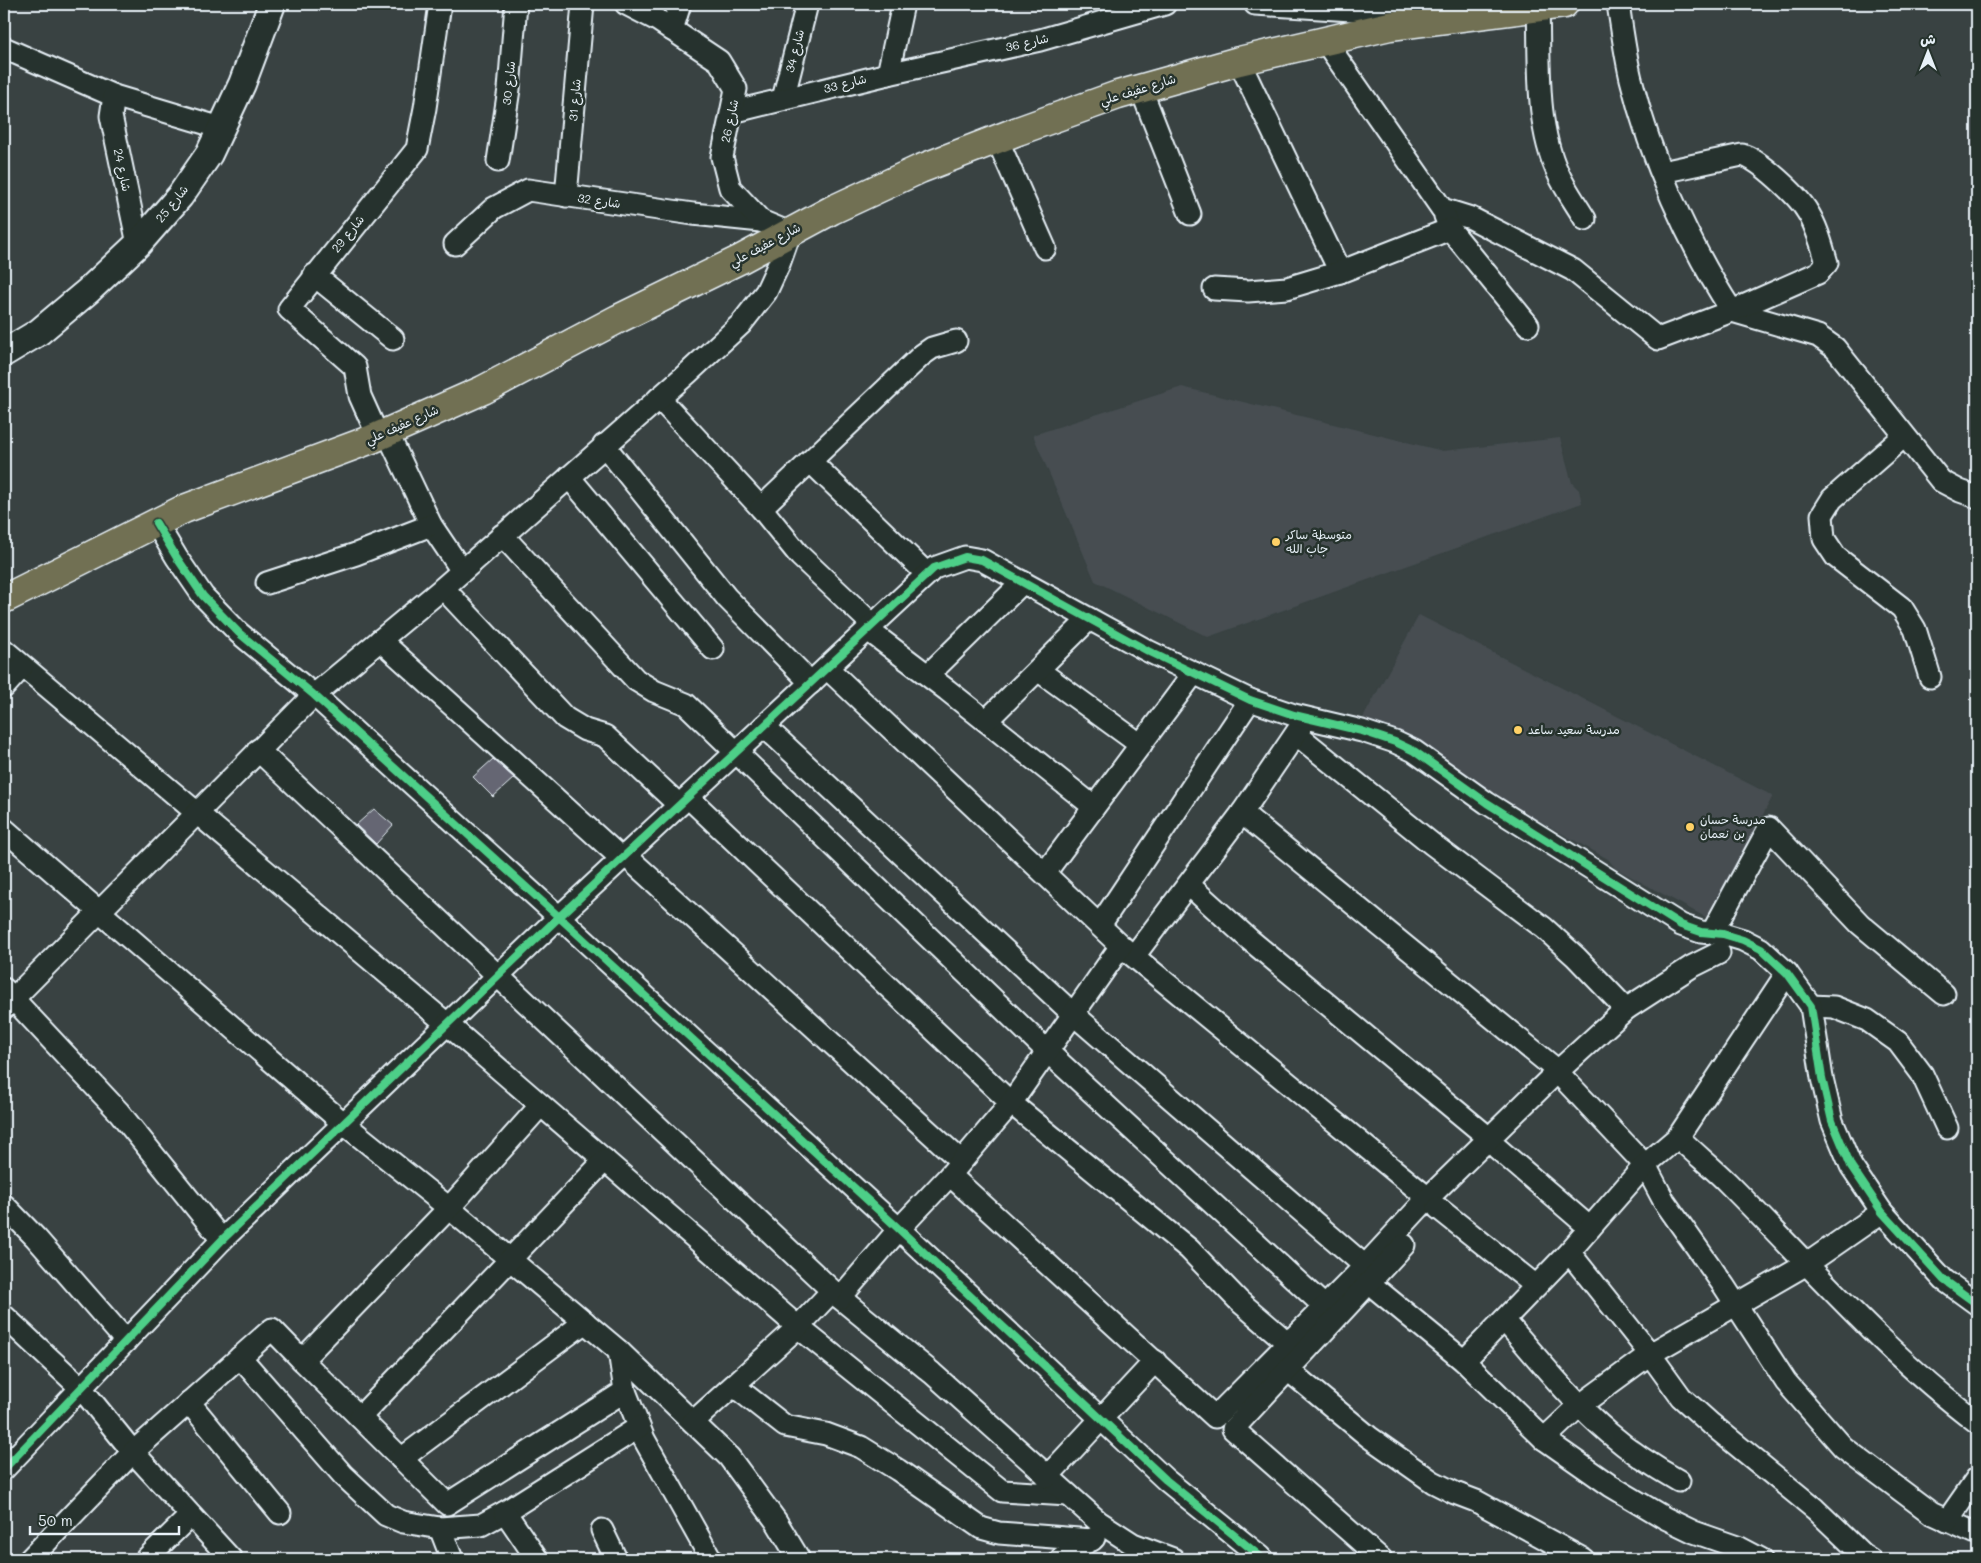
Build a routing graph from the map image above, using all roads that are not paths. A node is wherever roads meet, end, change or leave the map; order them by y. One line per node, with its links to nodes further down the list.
1 (272, 4): 23 (street, شارع 25)
2 (440, 4): 38 (street, شارع 29)
3 (516, 4): 25 (street, شارع 30)
4 (583, 4): 27 (street, شارع 31)
5 (626, 4): 14 (street, شارع 26)
6 (680, 4): 14 (street)
7 (807, 4): 21 (street, شارع 34)
8 (903, 4): 18 (street)
9 (1164, 4): 18 (street, شارع 36)
10 (1256, 4): 13 (street)
11 (1618, 4): 26 (street)
12 (1551, 5): 13 (main road, شارع عفيف علي); 30 (street)
13 (1456, 17): 15 (main road, شارع عفيف علي)
14 (672, 30): 22 (street, شارع 26)
15 (1325, 41): 17 (main road, شارع عفيف علي); 28 (street)
16 (4, 48): 20 (street)
17 (1239, 61): 19 (main road, شارع عفيف علي); 37 (street)
18 (888, 74): 21 (street, شارع 33)
19 (1141, 88): 24 (main road, شارع عفيف علي); 29 (street)
20 (114, 96): 23 (street); 34 (street, شارع 24)
21 (783, 99): 22 (street, شارع 33)
22 (732, 112): 31 (street, شارع 26)
23 (221, 128): 34 (street, شارع 25)
24 (997, 139): 33 (main road, شارع عفيف علي); 36 (street)
25 (498, 161)
26 (1662, 172): 40 (street); 40 (street)
27 (566, 196): 31 (street, شارع 32); 35 (street, شارع 32)
28 (1442, 209): 32 (street); 40 (street)
29 (1190, 214)
30 (1585, 219)
31 (761, 221): 33 (street, شارع 26)
32 (1450, 229): 37 (street); 41 (street)
33 (790, 232): 45 (street); 46 (main road, شارع عفيف علي)
34 (138, 244): 44 (street, شارع 25)
35 (455, 244)
36 (1045, 248)
37 (1340, 272): 39 (street)
38 (314, 275): 42 (street); 46 (street, شارع 29)
39 (1214, 289)
40 (1732, 312): 47 (street)
41 (1528, 325)
42 (393, 339)
43 (956, 341): 49 (street)
44 (4, 353)
45 (659, 398): 48 (street); 52 (street)
46 (383, 434): 53 (main road, شارع عفيف علي); 54 (street)
47 (1904, 436): 51 (street); 72 (street)
48 (604, 445): 50 (street); 73 (street)
49 (810, 462): 52 (street); 57 (street)
50 (569, 476): 55 (street); 66 (street)
51 (1977, 497)
52 (761, 508): 63 (street)
53 (156, 523): 61 (main road, شارع عفيف علي); 75 (street)
54 (431, 525): 56 (street); 59 (street)
55 (502, 535): 56 (street); 82 (street)
56 (462, 570): 60 (street)
57 (927, 574): 58 (street); 63 (street)
58 (1024, 582): 62 (street); 71 (street)
59 (267, 583)
60 (443, 588): 64 (street); 83 (street)
61 (4, 599)
62 (1089, 618): 69 (street); 70 (street)
63 (870, 628): 68 (street); 71 (street)
64 (380, 640): 75 (street); 88 (street)
65 (4, 650): 67 (street)
66 (713, 650)
67 (22, 666): 74 (street); 85 (street)
68 (827, 668): 73 (street); 89 (street)
69 (1038, 670): 77 (street); 80 (street)
70 (1194, 673): 76 (street); 80 (street)
71 (928, 675): 77 (street)
72 (1930, 677)
73 (811, 683): 78 (street)
74 (4, 687)
75 (314, 695): 81 (street); 92 (street)
76 (1250, 700): 79 (street); 93 (street)
77 (986, 721): 84 (street)
78 (764, 726): 82 (street); 103 (street)
79 (1301, 726): 86 (street); 94 (street); 102 (street)
80 (1141, 745): 84 (street)
81 (258, 750): 85 (street); 98 (street)
82 (736, 753): 83 (street); 105 (street)
83 (684, 801): 88 (street); 107 (street)
84 (1094, 807): 89 (street)
85 (195, 812): 91 (street); 104 (street)
86 (1242, 813): 90 (street); 106 (street)
87 (4, 829): 91 (street)
88 (624, 857): 92 (street); 115 (street)
89 (1045, 873): 93 (street)
90 (1189, 885): 95 (street); 112 (street)
91 (99, 910): 100 (street); 109 (street)
92 (559, 917): 98 (street); 121 (street)
93 (1100, 925): 95 (street)
94 (1722, 935): 96 (street); 97 (street); 99 (street)
95 (1128, 951): 103 (street); 116 (street)
96 (1719, 953): 102 (street); 106 (street)
97 (1788, 973): 101 (street); 111 (street)
98 (498, 976): 104 (street); 128 (street)
99 (1944, 994)
100 (7, 998): 122 (street)
101 (1811, 1006): 110 (street); 119 (street)
102 (1626, 1009): 106 (street)
103 (1072, 1013): 105 (street); 126 (street)
104 (447, 1024): 108 (street); 109 (street)
105 (1047, 1051): 107 (street); 131 (street)
106 (1561, 1075): 112 (street); 114 (street)
107 (1010, 1103): 115 (street); 137 (street)
108 (541, 1106): 113 (street); 118 (street)
109 (344, 1123): 118 (street); 122 (street)
110 (1947, 1128)
111 (1678, 1137): 114 (street); 125 (street)
112 (1493, 1143): 116 (street); 120 (street)
113 (605, 1160): 124 (street); 135 (street)
114 (1645, 1165): 120 (street); 129 (street)
115 (956, 1168): 121 (street); 142 (street)
116 (1433, 1203): 126 (street); 127 (street)
117 (4, 1204): 136 (street)
118 (449, 1208): 124 (street); 141 (street)
119 (1882, 1212): 125 (street); 130 (street)
120 (1590, 1228): 123 (street)
121 (898, 1229): 128 (street); 151 (street)
122 (222, 1240): 136 (street)
123 (1569, 1252): 127 (street); 139 (street)
124 (510, 1259): 134 (street); 150 (street)
125 (1807, 1264): 129 (street); 153 (street)
126 (1367, 1275): 131 (street); 143 (street); 144 (street)
127 (1536, 1286): 133 (street)
128 (836, 1295): 135 (street); 159 (street)
129 (1736, 1304): 139 (street); 166 (street)
130 (1977, 1304)
131 (1324, 1306): 137 (street)
132 (4, 1316): 146 (street)
133 (1504, 1320): 143 (street); 149 (street)
134 (585, 1322): 138 (street); 157 (street)
135 (798, 1327): 145 (street); 162 (street)
136 (126, 1341): 146 (street)
137 (1288, 1343): 142 (street)
138 (619, 1351): 147 (street); 152 (street)
139 (1650, 1354): 149 (street); 185 (street)
140 (240, 1357): 141 (street); 148 (street); 167 (street)
141 (302, 1360): 150 (street)
142 (1155, 1361): 151 (street)
143 (1464, 1361): 155 (street)
144 (1288, 1370): 182 (street); 183 (street)
145 (734, 1386): 152 (street); 169 (street)
146 (81, 1388): 156 (street); 158 (street)
147 (625, 1391): 154 (street); 157 (street)
148 (189, 1402): 156 (street); 164 (street)
149 (1579, 1406): 155 (street); 161 (street)
150 (360, 1418): 157 (street)
151 (1102, 1420): 159 (street); 171 (street)
152 (693, 1422): 179 (street)
153 (1977, 1422)
154 (639, 1427): 163 (street); 178 (street)
155 (1544, 1439): 184 (street)
156 (133, 1452): 165 (street); 172 (street)
157 (401, 1459)
158 (4, 1469)
159 (1047, 1477): 162 (street)
160 (1977, 1478): 166 (street)
161 (1679, 1481)
162 (1068, 1495): 169 (street)
163 (505, 1512): 167 (street); 176 (street)
164 (280, 1513)
165 (190, 1516): 173 (street); 174 (street)
166 (1947, 1521): 170 (street)
167 (440, 1528): 175 (street)
168 (602, 1530): 177 (street)
169 (1100, 1534): 180 (street); 181 (street)
170 (1977, 1534)
171 (1261, 1557)
172 (30, 1559)
173 (146, 1559)
174 (231, 1559)
175 (452, 1559)
176 (537, 1559)
177 (616, 1559)
178 (711, 1559)
179 (799, 1559)
180 (1061, 1559)
181 (1173, 1559)
182 (1381, 1559)
183 (1583, 1559)
184 (1762, 1559)
185 (1870, 1559)

